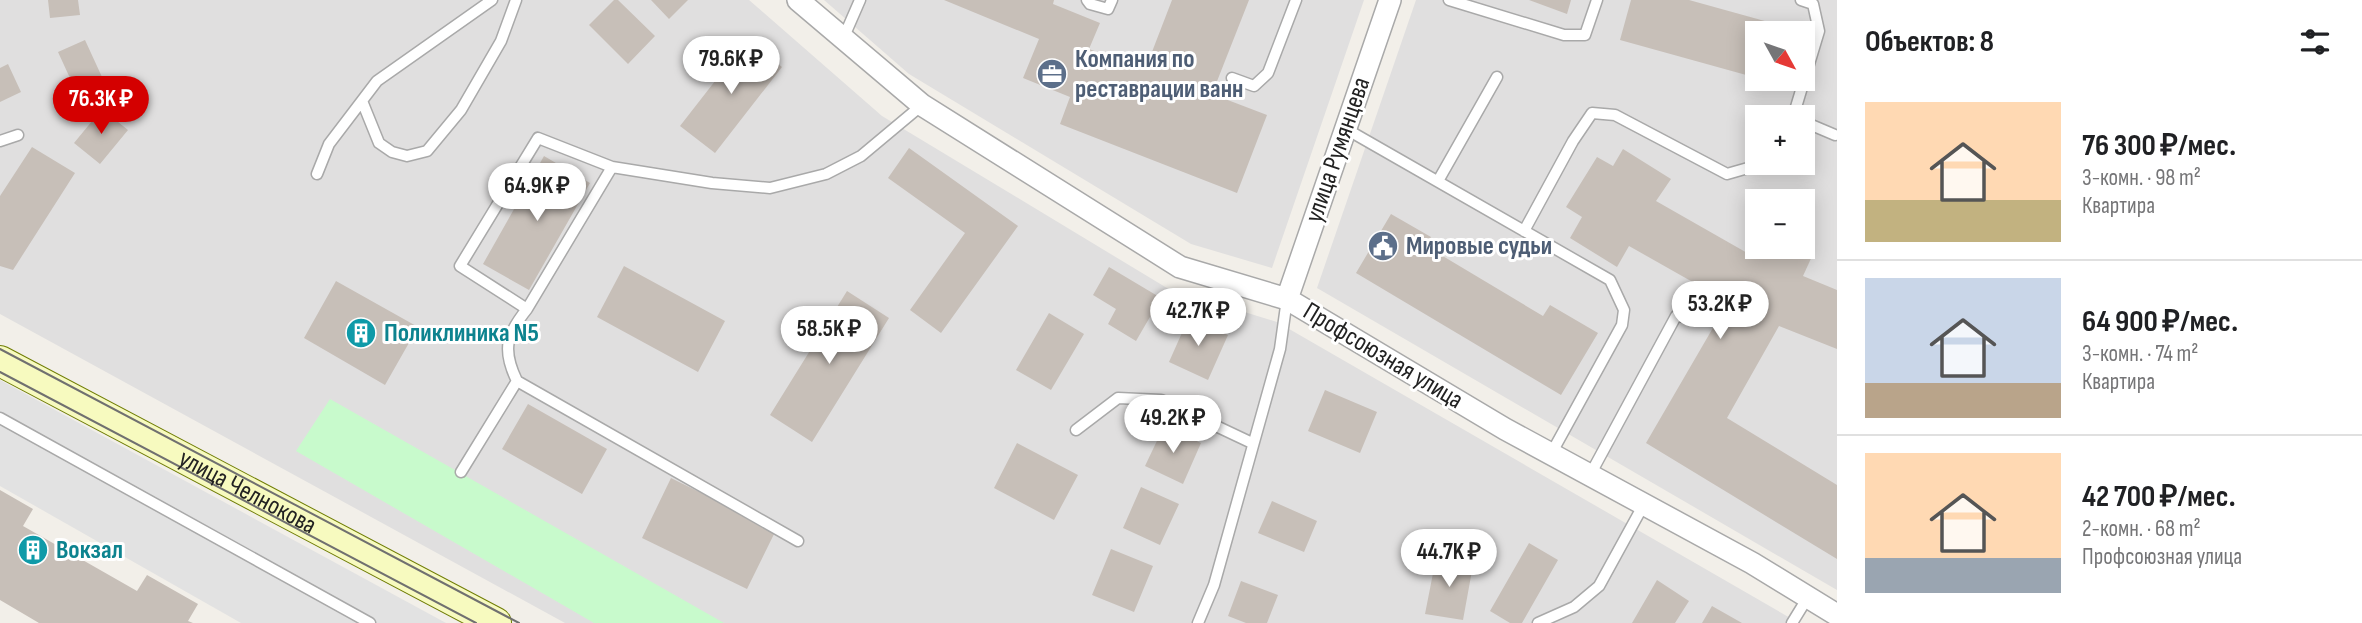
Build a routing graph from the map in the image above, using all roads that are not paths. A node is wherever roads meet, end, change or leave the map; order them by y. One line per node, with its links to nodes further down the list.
1 (492, 0): 15 (lane)
2 (516, 0): 15 (lane)
3 (797, 0): 12 (street, Профсоюзная улица)
4 (860, 0): 12 (lane)
5 (1087, 0): 6 (lane)
6 (1112, 0)
7 (1296, 0): 14 (lane)
8 (1390, 0): 19 (street, улица Румянцева)
9 (1449, 0): 10 (lane)
10 (1597, 0)
11 (1801, 0): 17 (lane)
12 (843, 39): 16 (street, Профсоюзная улица)
13 (1497, 77): 26 (lane)
14 (1232, 78)
15 (362, 101): 25 (lane)
16 (922, 105): 23 (lane); 28 (street, Профсоюзная улица)
17 (1797, 105)
18 (1815, 127): 21 (lane)
19 (1346, 129): 26 (lane); 28 (street, улица Румянцева)
20 (18, 135): 22 (lane)
21 (1835, 135)
22 (0, 141)
23 (611, 167): 29 (lane); 29 (lane)
24 (1745, 169): 27 (lane)
25 (317, 174)
26 (1438, 181): 27 (lane)
27 (1524, 231): 36 (lane)
28 (1287, 299): 35 (lane); 36 (street, Профсоюзная улица)
29 (527, 309): 32 (lane)
30 (1696, 318): 38 (lane)
31 (0, 361): 44 (street, улица Челнокова)
32 (517, 381): 37 (lane); 40 (lane)
33 (0, 418): 43 (lane)
34 (1076, 430): 35 (lane)
35 (1252, 443): 45 (lane)
36 (1551, 454): 38 (street, Профсоюзная улица)
37 (461, 472)
38 (1590, 475): 39 (street, Профсоюзная улица)
39 (1644, 504): 41 (street, Профсоюзная улица); 46 (lane)
40 (798, 541)
41 (1808, 597): 42 (street, Профсоюзная улица); 47 (lane)
42 (1837, 615)
43 (370, 623)
44 (493, 623)
45 (1198, 623)
46 (1538, 623)
47 (1792, 623)

